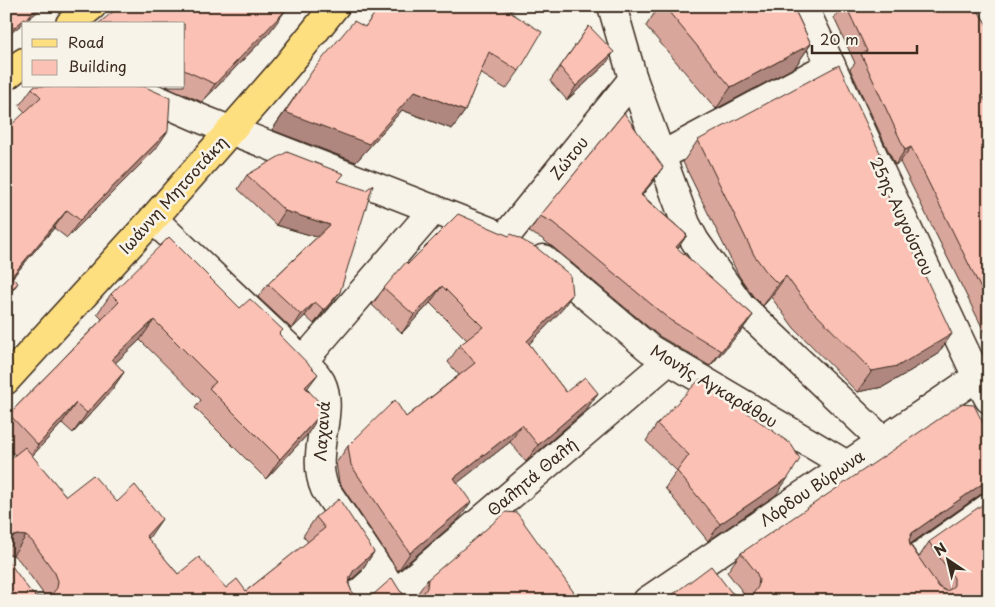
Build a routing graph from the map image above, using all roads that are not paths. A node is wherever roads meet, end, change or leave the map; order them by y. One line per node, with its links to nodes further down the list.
1 (92, 6): 7 (main road)
2 (335, 6): 13 (main road, Ιωάννη Μητσοτάκη)
3 (612, 6): 11 (street)
4 (803, 6): 9 (street, 25ης Αυγούστου)
5 (982, 6): 6 (street)
6 (989, 18)
7 (72, 22)
8 (22, 64): 10 (main road)
9 (831, 66): 14 (street); 21 (street, 25ης Αυγούστου)
10 (6, 76)
11 (633, 79): 14 (street); 17 (street, Ζώτου)
12 (131, 88): 13 (street, Μονής Αγκαράθου)
13 (230, 130): 15 (street, Μονής Αγκαράθου); 16 (main road, Ιωάννη Μητσοτάκη)
14 (661, 156): 22 (street)
15 (434, 209): 17 (street, Μονής Αγκαράθου); 19 (street)
16 (153, 219): 19 (street, Λαχανά); 20 (main road, Ιωάννη Μητσοτάκη)
17 (505, 237): 18 (street, Μονής Αγκαράθου)
18 (668, 360): 23 (street, Μονής Αγκαράθου); 28 (street, Θαλητά Θαλή)
19 (303, 361): 28 (street, Λαχανά)
20 (6, 380)
21 (983, 388): 22 (street, Λόρδου Βύρωνα)
22 (882, 440): 23 (street, Λόρδου Βύρωνα)
23 (847, 465): 25 (street, Λόρδου Βύρωνα)
24 (989, 499): 26 (lane)
25 (700, 564): 27 (street); 30 (street, Λόρδου Βύρωνα)
26 (914, 573)
27 (718, 586)
28 (392, 589): 29 (street, Θαλητά Θαλή)
29 (351, 601)
30 (647, 601)

